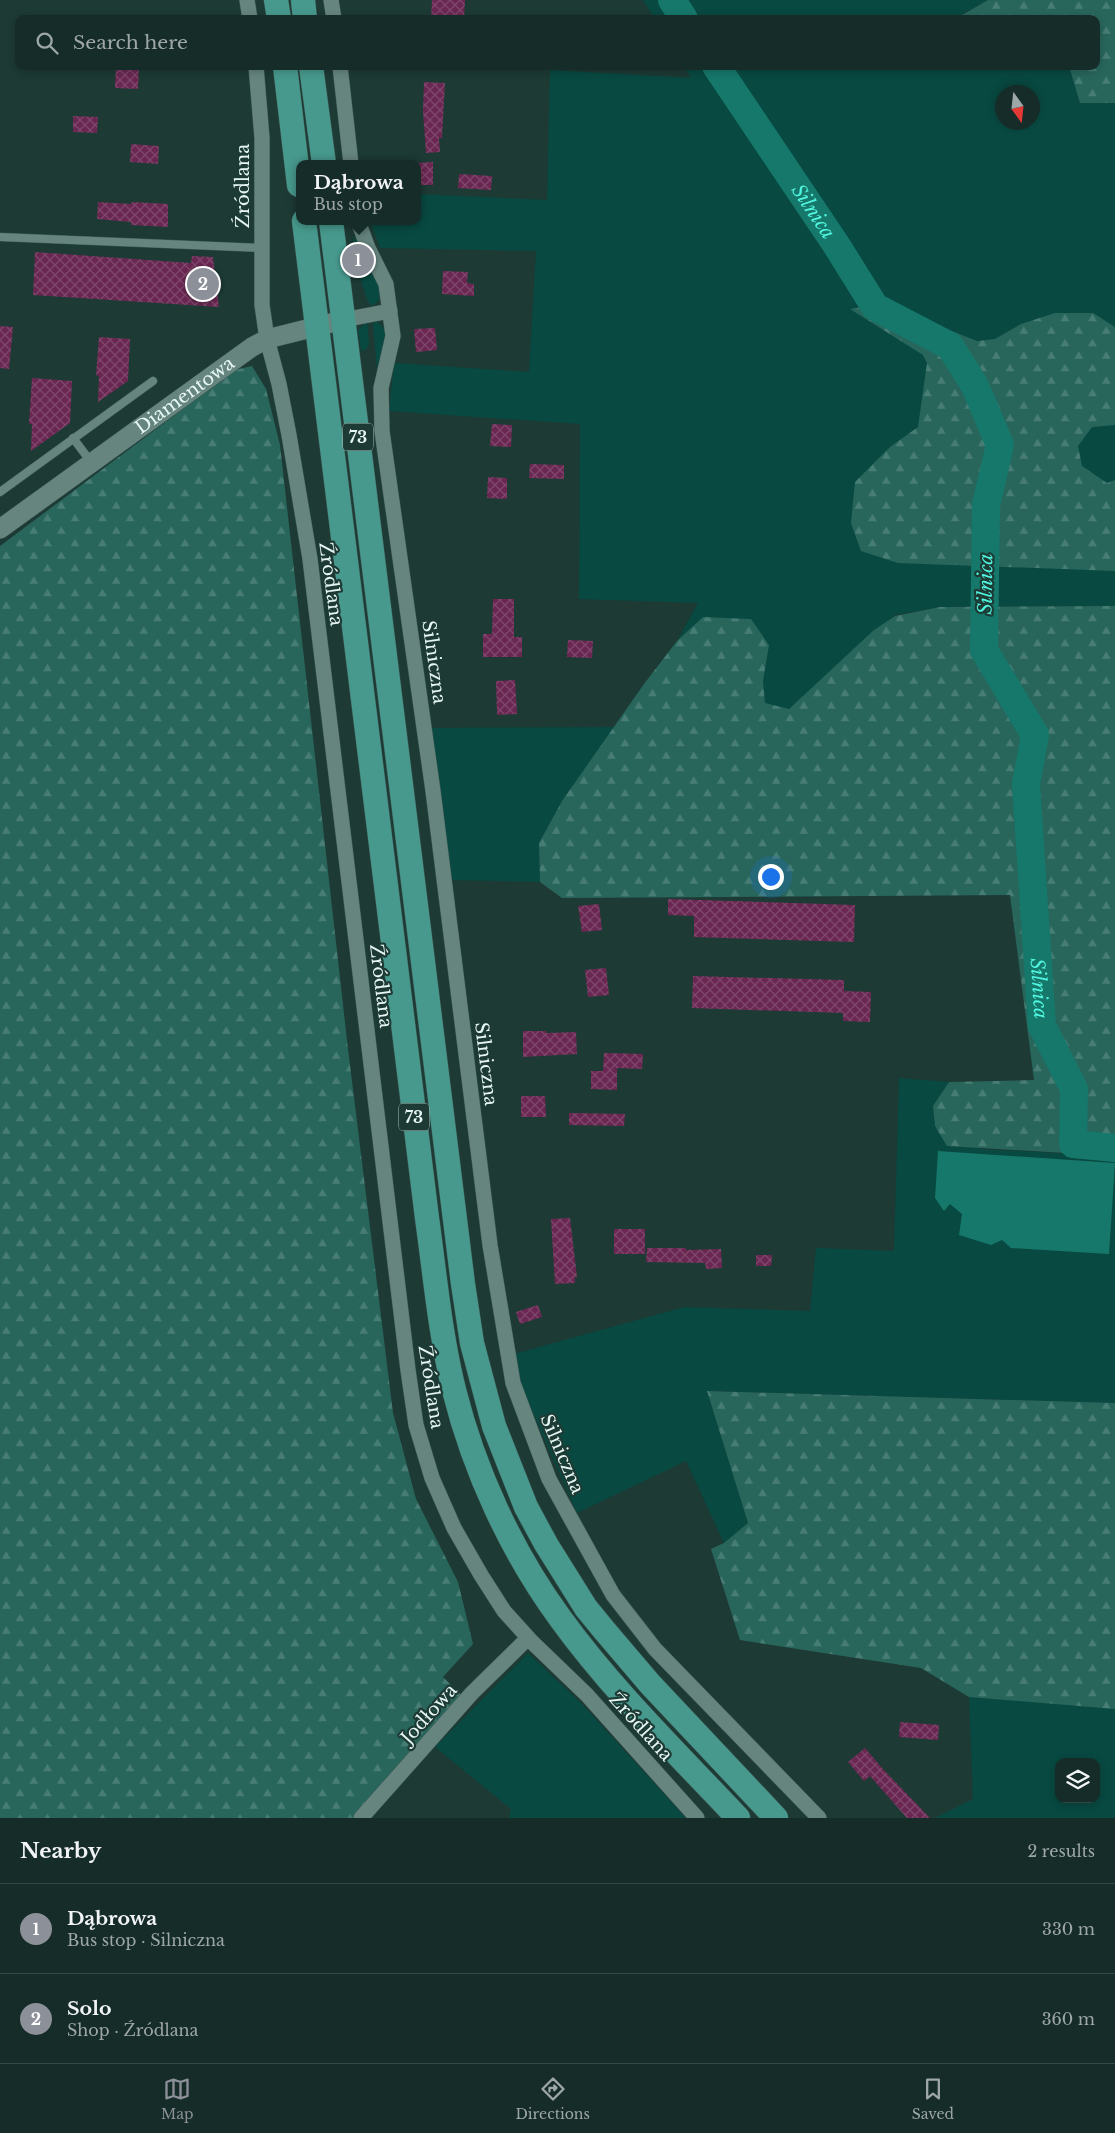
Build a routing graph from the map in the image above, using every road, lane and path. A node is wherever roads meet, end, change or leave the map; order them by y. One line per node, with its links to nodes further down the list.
1 (247, 0): 5 (street)
2 (276, 0): 6 (main road)
3 (303, 0): 7 (main road)
4 (331, 0): 8 (street)
5 (249, 15)
6 (278, 15)
7 (305, 15)
8 (333, 15)
9 (256, 70): 20 (street, Źródlana)
10 (285, 70): 13 (main road)
11 (312, 70): 14 (main road)
12 (340, 70): 15 (street)
13 (296, 160)
14 (323, 160)
15 (351, 160)
16 (304, 225): 23 (main road, 73)
17 (331, 225): 22 (main road, 73)
18 (359, 225): 21 (street, Silniczna)
19 (0, 237): 20 (lane)
20 (262, 248): 24 (street, Źródlana)
21 (390, 311): 22 (street, Diamentowa); 35 (street, Silniczna)
22 (343, 320): 23 (street, Diamentowa); 34 (main road, 73)
23 (317, 327): 24 (street, Diamentowa); 33 (main road, 73)
24 (267, 339): 27 (street, Diamentowa); 30 (street, Źródlana)
25 (153, 381): 26 (lane)
26 (73, 438): 27 (lane); 28 (lane)
27 (91, 462): 29 (street, Diamentowa)
28 (0, 492)
29 (0, 529)
30 (528, 1638): 31 (street, Jodłowa); 32 (street, Źródlana)
31 (361, 1818)
32 (697, 1818)
33 (738, 1818)
34 (776, 1818)
35 (819, 1818)

